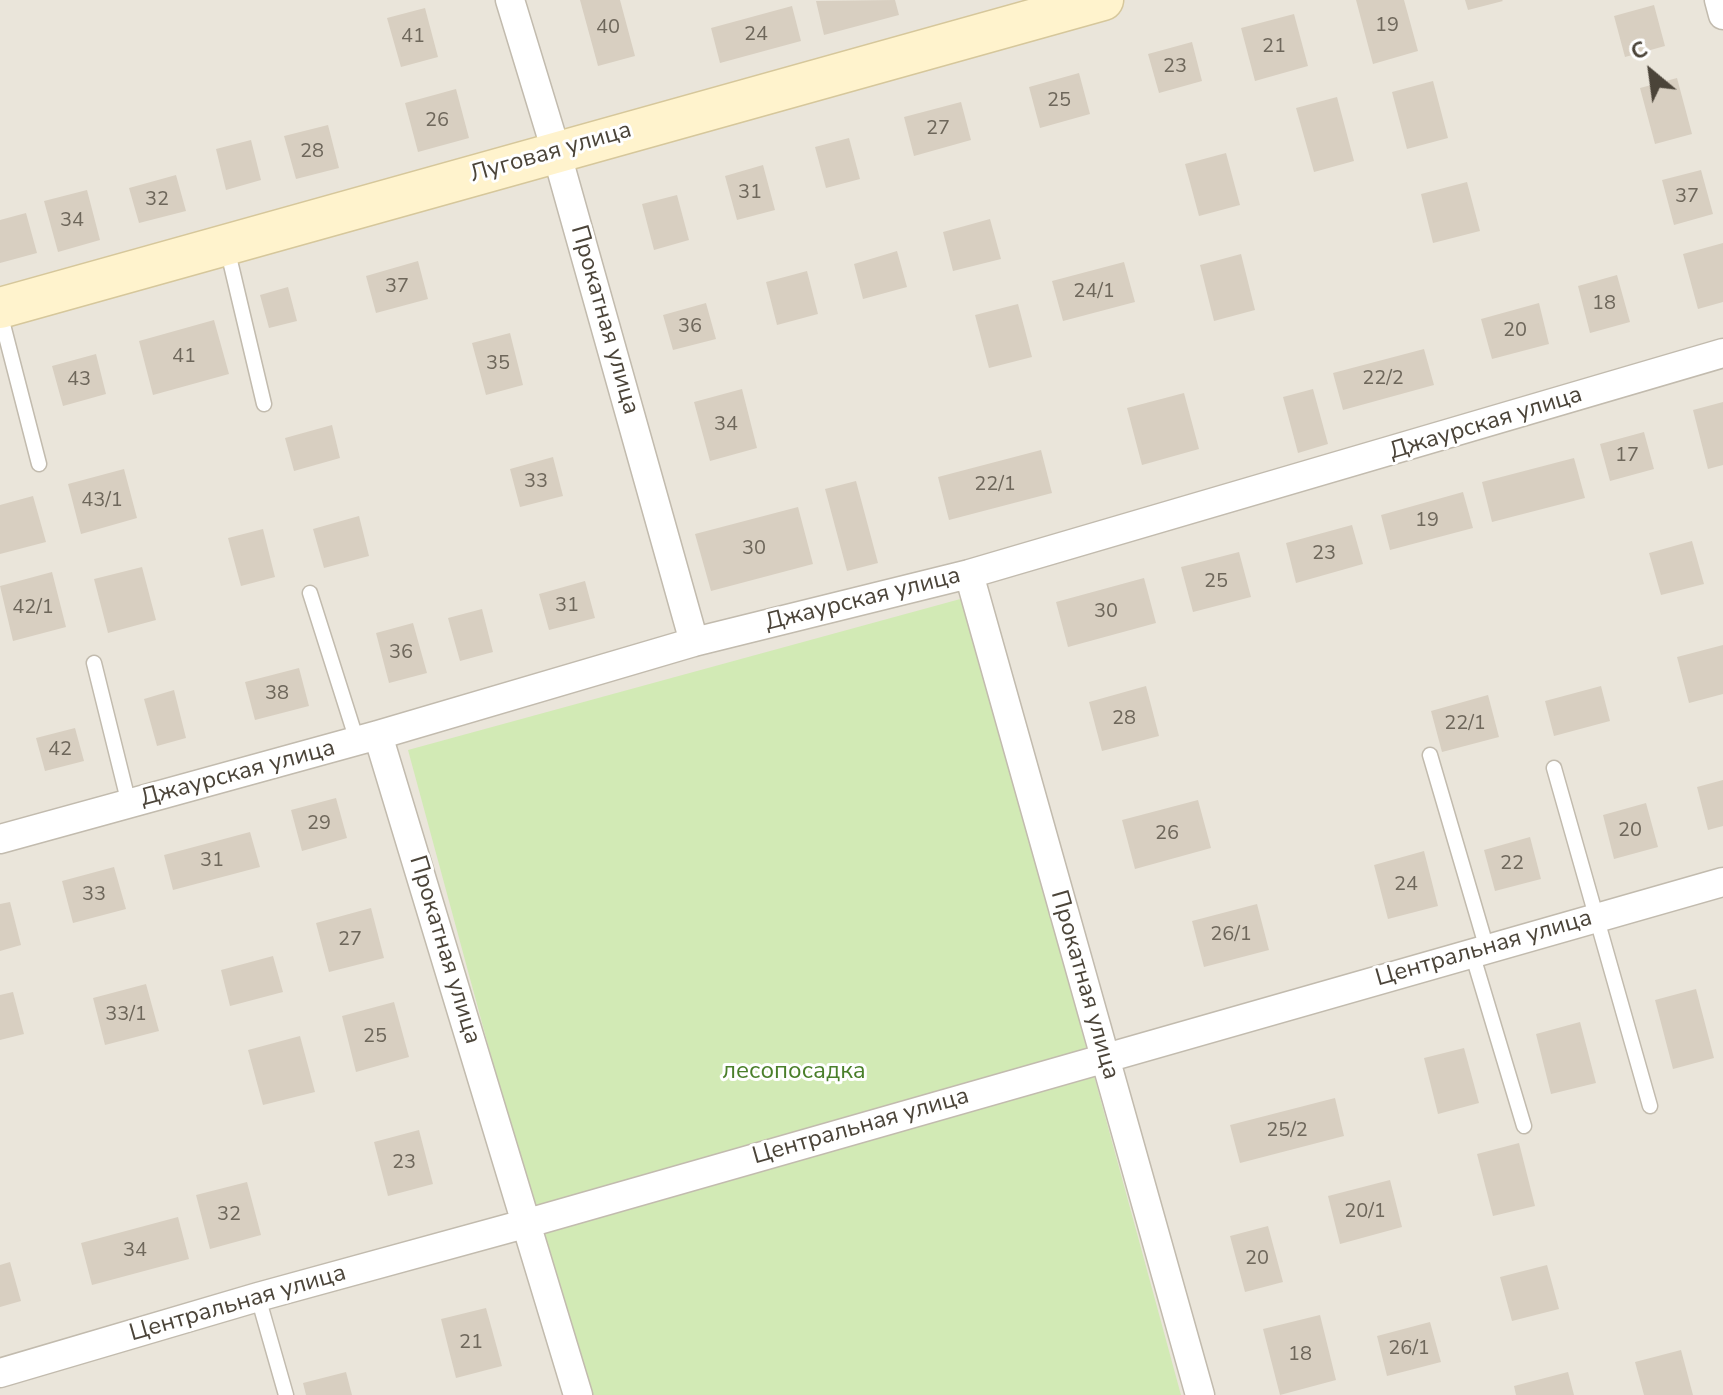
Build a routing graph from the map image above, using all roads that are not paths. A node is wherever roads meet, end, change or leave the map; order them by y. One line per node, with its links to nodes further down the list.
1 (510, 0): 5 (street, Прокатная улица)
2 (1103, 0): 5 (main road, Луговая улица)
3 (1719, 0): 4 (street)
4 (1723, 15)
5 (556, 151): 6 (main road, Луговая улица); 13 (street, Прокатная улица)
6 (226, 244): 7 (main road, Луговая улица); 9 (lane)
7 (0, 311): 10 (lane)
8 (1723, 353): 11 (street, Джаурская улица)
9 (264, 404)
10 (39, 464)
11 (969, 574): 13 (street, Джаурская улица); 23 (street, Прокатная улица)
12 (310, 593): 15 (lane)
13 (694, 642): 15 (street, Джаурская улица)
14 (94, 663): 18 (lane)
15 (368, 738): 18 (street, Джаурская улица); 26 (street, Прокатная улица)
16 (1430, 755): 22 (lane)
17 (1554, 768): 21 (lane)
18 (129, 804): 19 (street, Джаурская улица)
19 (0, 839)
20 (1723, 882): 21 (street, Центральная улица)
21 (1594, 918): 22 (street, Центральная улица); 24 (lane)
22 (1479, 951): 23 (street, Центральная улица); 25 (lane)
23 (1104, 1056): 26 (street, Центральная улица); 31 (street, Прокатная улица)
24 (1650, 1106)
25 (1524, 1126)
26 (528, 1223): 27 (street, Центральная улица); 30 (street, Прокатная улица)
27 (258, 1297): 28 (street, Центральная улица); 29 (lane)
28 (0, 1373)
29 (286, 1395)
30 (578, 1395)
31 (1200, 1395)

